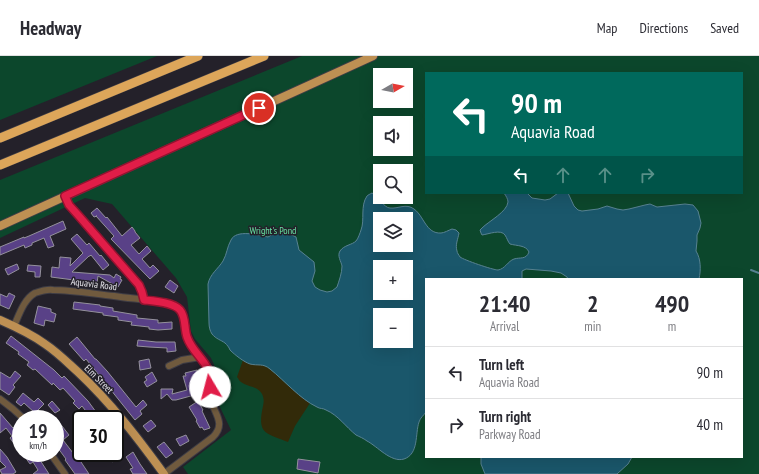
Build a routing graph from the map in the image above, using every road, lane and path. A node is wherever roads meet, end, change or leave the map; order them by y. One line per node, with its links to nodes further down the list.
1 (198, 56): 4 (highway)
2 (264, 56): 5 (highway)
3 (373, 56): 6 (main road)
4 (0, 138)
5 (0, 165)
6 (65, 196): 7 (main road); 10 (street)
7 (37, 209): 8 (main road); 9 (main road)
8 (0, 222)
9 (0, 226)
10 (144, 300): 12 (street, Aquavia Road); 13 (street, Aquavia Road)
11 (0, 320): 12 (main road, Elm Street)
12 (14, 326): 19 (main road, Elm Street)
13 (200, 357): 14 (street); 19 (street, Aquavia Road)
14 (169, 366)
15 (0, 399): 16 (street)
16 (14, 410)
17 (56, 462): 18 (street)
18 (65, 474)
19 (164, 474)

